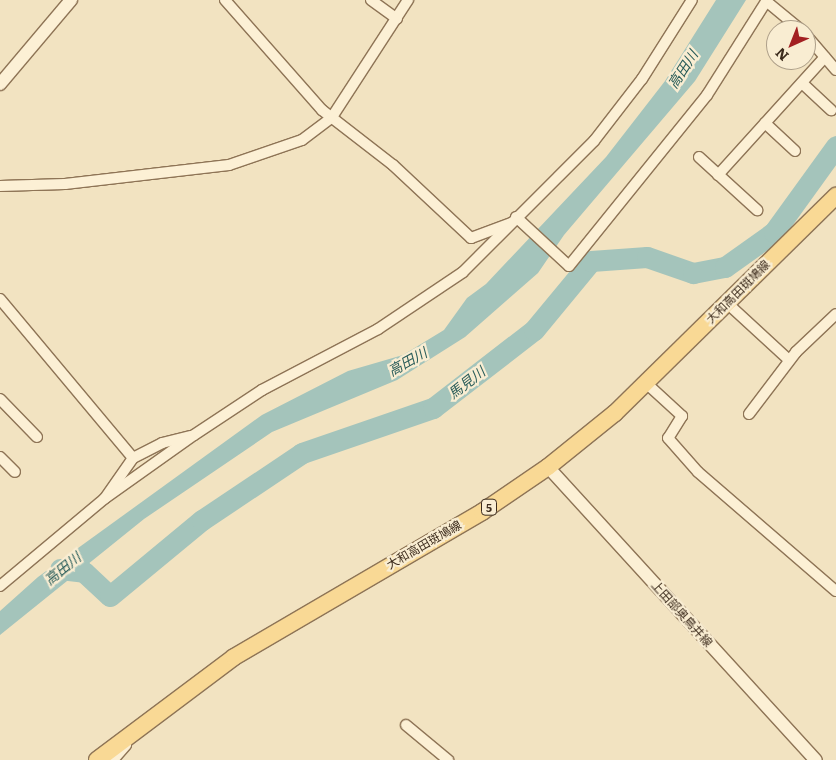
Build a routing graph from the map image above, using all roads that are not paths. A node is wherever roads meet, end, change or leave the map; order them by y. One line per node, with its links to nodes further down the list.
1 (72, 0): 13 (street)
2 (225, 0): 15 (street)
3 (371, 0): 7 (street)
4 (408, 0): 7 (street)
5 (692, 0): 23 (street)
6 (767, 0): 8 (street); 23 (street)
7 (396, 19): 15 (street)
8 (789, 20)
9 (816, 47): 10 (street)
10 (826, 58): 11 (street); 12 (street)
11 (836, 70)
12 (802, 83): 14 (street); 16 (street)
13 (0, 84)
14 (831, 110)
15 (332, 117): 20 (street); 23 (street)
16 (765, 123): 17 (street); 19 (street)
17 (795, 151)
18 (699, 158): 19 (street)
19 (718, 175): 22 (street)
20 (0, 186)
21 (836, 196): 25 (main road, 大和高田斑鳩線 / 5)
22 (756, 210)
23 (517, 221): 31 (street)
24 (0, 299): 34 (street)
25 (727, 303): 27 (street); 28 (main road, 大和高田斑鳩線 / 5)
26 (836, 314): 27 (street)
27 (789, 360): 30 (street)
28 (646, 383): 35 (main road, 大和高田斑鳩線 / 5); 39 (street)
29 (0, 399): 32 (street)
30 (749, 414)
31 (194, 435): 34 (street); 37 (street)
32 (37, 437)
33 (0, 457): 36 (street)
34 (133, 458): 37 (street)
35 (548, 468): 40 (main road, 大和高田斑鳩線 / 5); 45 (street, 上田部奥鳥井線)
36 (15, 472)
37 (104, 499): 38 (street)
38 (0, 586)
39 (836, 591)
40 (151, 716): 42 (main road, 大和高田斑鳩線 / 5); 43 (street)
41 (406, 725): 44 (street)
42 (97, 760)
43 (113, 760)
44 (448, 760)
45 (816, 760)

